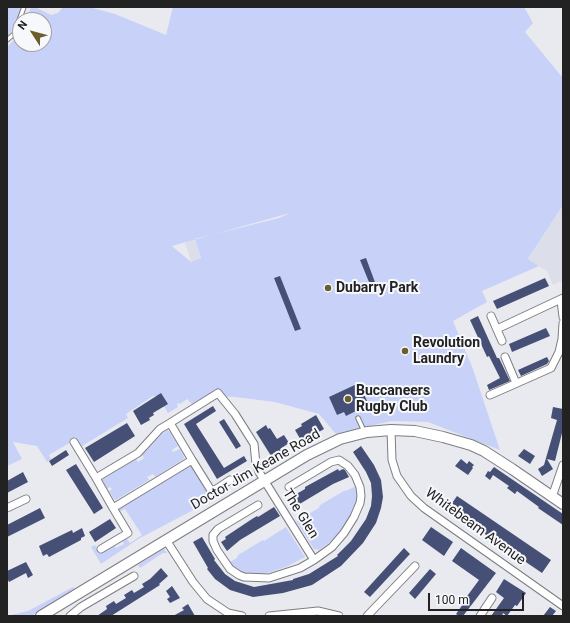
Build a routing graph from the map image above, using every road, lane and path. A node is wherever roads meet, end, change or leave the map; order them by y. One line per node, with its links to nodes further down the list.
1 (24, 7): 2 (lane)
2 (7, 40)
3 (562, 299): 5 (street); 7 (street)
4 (491, 316): 7 (street)
5 (563, 317)
6 (563, 323): 10 (street)
7 (497, 329): 8 (street)
8 (502, 341)
9 (505, 357): 10 (street)
10 (516, 383): 11 (street)
11 (490, 395)
12 (358, 418): 15 (lane)
13 (170, 423): 17 (street); 19 (street); 21 (street, The Glen)
14 (391, 430): 15 (street, Doctor Jim Keane Road); 23 (street, Doctor Jim Keane Road); 35 (street, Whitebeam Avenue)
15 (364, 433): 21 (street, Doctor Jim Keane Road)
16 (74, 442): 19 (street)
17 (192, 460): 20 (street); 28 (street)
18 (563, 465): 23 (street)
19 (96, 478): 28 (street)
20 (230, 480)
21 (264, 481): 29 (street, Doctor Jim Keane Road); 31 (street, The Glen)
22 (289, 487): 31 (street, The Glen)
23 (552, 497): 25 (street, Doctor Jim Keane Road)
24 (26, 499): 27 (street)
25 (563, 504)
26 (258, 505): 31 (street, The Glen)
27 (7, 508)
28 (113, 508): 30 (street)
29 (166, 540): 36 (street, Doctor Jim Keane Road); 38 (street)
30 (101, 549)
31 (314, 560)
32 (415, 566): 41 (street)
33 (134, 576): 37 (street)
34 (492, 598): 42 (street)
35 (563, 606)
36 (41, 616)
37 (70, 616)
38 (242, 616)
39 (269, 616): 40 (street)
40 (339, 616)
41 (367, 616)
42 (480, 616)

